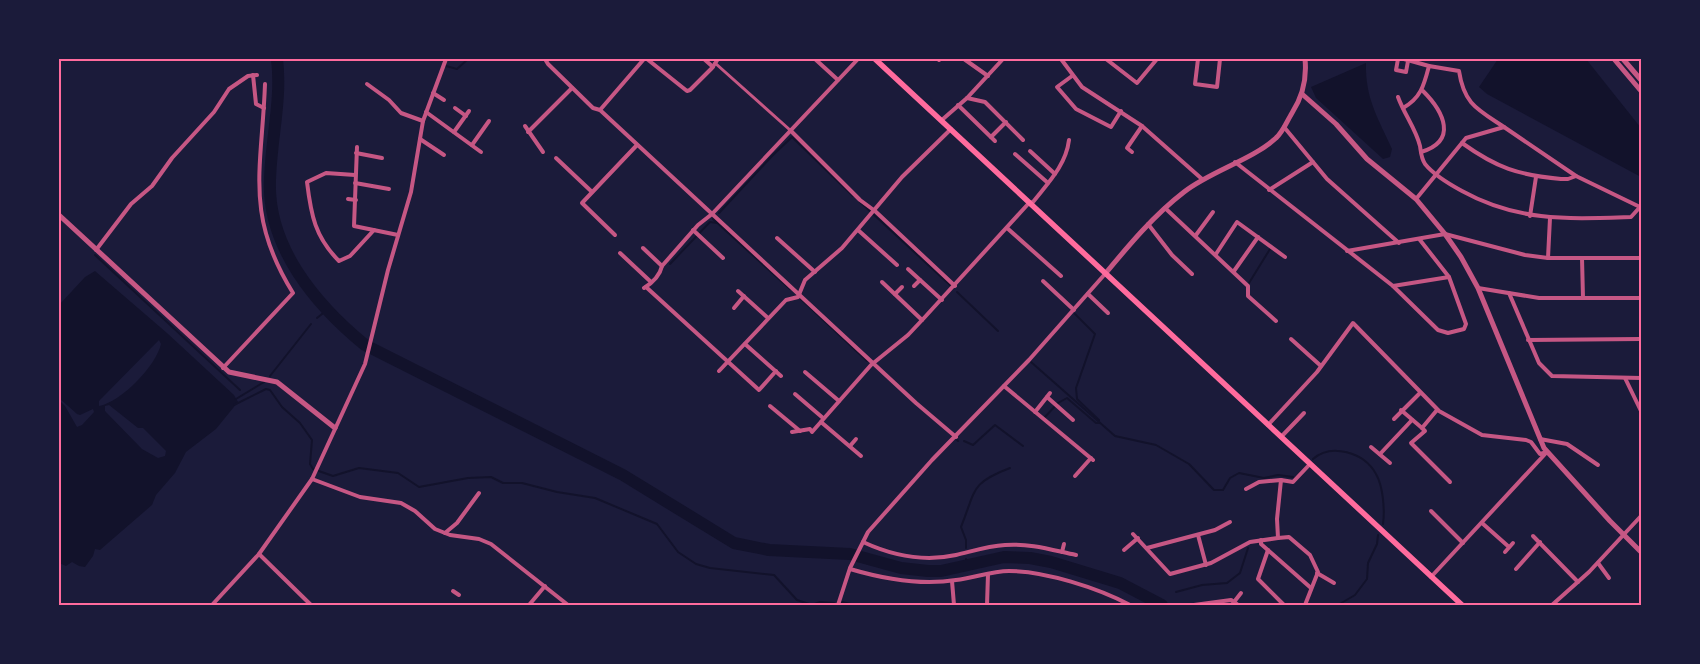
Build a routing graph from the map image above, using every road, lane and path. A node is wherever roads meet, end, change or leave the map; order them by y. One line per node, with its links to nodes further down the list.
1 (446, 59): 34 (street)
2 (545, 59): 30 (street)
3 (645, 59): 21 (street); 47 (street)
4 (704, 59): 21 (street)
5 (718, 59): 21 (street)
6 (815, 59): 25 (street)
7 (858, 59): 25 (street)
8 (876, 59): 52 (main road)
9 (964, 59): 23 (street)
10 (1003, 59): 23 (street)
11 (1061, 59): 24 (street)
12 (1107, 59): 13 (street)
13 (1158, 59)
14 (1198, 59): 15 (street)
15 (1220, 59)
16 (1305, 59): 35 (street)
17 (1398, 59): 20 (street)
18 (1614, 59): 31 (street)
19 (1623, 59): 26 (street)
20 (1406, 60): 22 (street)
21 (714, 65): 63 (street)
22 (1429, 66): 32 (street); 61 (street)
23 (988, 76): 37 (street)
24 (1072, 76): 48 (street); 48 (street)
25 (838, 80): 63 (street)
26 (1641, 80)
27 (265, 84): 42 (street)
28 (367, 84): 29 (street)
29 (372, 88): 33 (street); 39 (street)
30 (572, 88): 46 (street); 47 (street)
31 (1641, 90)
32 (1423, 91): 45 (street); 59 (street)
33 (368, 93)
34 (433, 93): 38 (street); 49 (street)
35 (1302, 94): 60 (street); 103 (street)
36 (1398, 97): 45 (street)
37 (967, 98): 41 (street); 55 (street)
38 (444, 100)
39 (391, 104): 43 (street); 53 (street)
40 (547, 105): 46 (street)
41 (958, 105): 52 (street); 68 (street)
42 (264, 108): 133 (street); 189 (street)
43 (388, 108)
44 (455, 108): 51 (street)
45 (1403, 108): 81 (street)
46 (551, 109): 66 (street)
47 (600, 110): 75 (street)
48 (1121, 111): 58 (street)
49 (426, 112): 53 (street); 64 (street)
50 (469, 112): 51 (street)
51 (466, 116): 64 (street)
52 (942, 119): 62 (main road)
53 (423, 121): 69 (street)
54 (489, 121): 65 (street)
55 (1006, 122): 68 (street); 70 (street)
56 (1453, 125): 59 (street)
57 (525, 126): 66 (street)
58 (1142, 126): 80 (street); 96 (street)
59 (1446, 126): 81 (street)
60 (1284, 127): 87 (street); 88 (street)
61 (1504, 127): 73 (street); 94 (street)
62 (952, 129): 105 (main road); 110 (street)
63 (790, 130): 110 (street); 112 (street)
64 (454, 132): 74 (street)
65 (481, 132): 67 (street); 74 (street)
66 (528, 132): 79 (street)
67 (486, 136)
68 (991, 137): 72 (street)
69 (420, 139): 84 (street); 124 (street)
70 (1023, 140)
71 (1069, 140): 91 (street)
72 (995, 141)
73 (1462, 143): 92 (street); 95 (street)
74 (472, 145): 78 (street)
75 (638, 145): 101 (street); 112 (street)
76 (357, 147): 82 (street)
77 (1030, 151): 91 (street)
78 (482, 152)
79 (544, 152)
80 (1132, 152)
81 (1421, 152): 92 (street)
82 (356, 153): 85 (street); 93 (street)
83 (1015, 154): 98 (street)
84 (444, 155)
85 (382, 158)
86 (556, 158): 90 (street)
87 (1235, 162): 96 (street); 100 (street)
88 (1313, 162): 100 (street); 130 (street)
89 (570, 163): 90 (street)
90 (566, 167): 101 (street)
91 (1055, 174): 98 (street)
92 (1436, 174): 103 (street); 114 (street)
93 (355, 175): 97 (street); 120 (street)
94 (1576, 176): 95 (street); 108 (street)
95 (1536, 177): 114 (street)
96 (1202, 179): 107 (street)
97 (355, 183): 99 (street); 104 (street)
98 (1048, 183): 105 (street)
99 (389, 190)
100 (1269, 190): 134 (street)
101 (592, 191): 109 (street)
102 (348, 199): 104 (street)
103 (1416, 199): 123 (street)
104 (356, 200): 120 (street)
105 (1029, 203): 119 (street); 150 (main road)
106 (595, 207): 109 (street)
107 (1165, 208): 117 (street); 126 (street)
108 (1641, 208): 115 (street)
109 (591, 211): 118 (street)
110 (874, 212): 121 (street); 159 (street)
111 (1213, 212): 126 (street)
112 (712, 214): 122 (street); 164 (street)
113 (59, 216): 133 (street)
114 (1530, 216): 115 (street)
115 (1550, 218): 140 (street)
116 (612, 222): 118 (street)
117 (1148, 224): 150 (street); 151 (street)
118 (608, 227): 125 (street)
119 (1007, 228): 136 (street); 159 (street)
120 (374, 230): 124 (street)
121 (858, 230): 144 (street); 149 (street)
122 (696, 232): 139 (street); 145 (street)
123 (1445, 234): 129 (street); 140 (street); 162 (street)
124 (398, 235): 213 (street)
125 (616, 235)
126 (1196, 235): 137 (street)
127 (1258, 237): 137 (street); 138 (street); 148 (street)
128 (777, 238): 149 (street)
129 (1420, 240): 130 (street); 153 (street)
130 (1399, 243): 134 (street)
131 (643, 248): 145 (street)
132 (1040, 249): 136 (street)
133 (96, 250): 189 (street)
134 (1347, 251): 160 (street)
135 (620, 254): 143 (street)
136 (1035, 254): 152 (street)
137 (1216, 254): 148 (street)
138 (1284, 257)
139 (723, 258)
140 (1548, 258): 141 (street)
141 (1582, 258): 142 (street); 169 (street)
142 (1641, 258)
143 (629, 262): 146 (street); 156 (street)
144 (897, 265)
145 (662, 266): 156 (street)
146 (624, 267)
147 (908, 269): 154 (street)
148 (1234, 271): 177 (street)
149 (815, 272): 164 (street)
150 (1105, 274): 167 (street); 212 (main road)
151 (1192, 274)
152 (1060, 276)
153 (1449, 277): 160 (street); 160 (street)
154 (920, 280): 158 (street); 171 (street)
155 (1044, 281): 173 (street)
156 (651, 282): 184 (street)
157 (882, 282): 166 (street)
158 (914, 286)
159 (955, 286): 171 (street)
160 (1393, 286)
161 (902, 287): 166 (street)
162 (1478, 288): 165 (street); 220 (street)
163 (738, 291): 168 (street)
164 (798, 293): 175 (street); 187 (street)
165 (1509, 293): 169 (street); 180 (street)
166 (895, 294): 176 (street)
167 (1088, 294): 173 (street); 174 (street)
168 (744, 296): 172 (street); 175 (street)
169 (1582, 298): 170 (street)
170 (1641, 298)
171 (942, 300): 176 (street)
172 (734, 308)
173 (1074, 310): 196 (street)
174 (1108, 313)
175 (768, 318): 181 (street)
176 (922, 320): 187 (street)
177 (1276, 321)
178 (1641, 339): 180 (street)
179 (1291, 340): 183 (street)
180 (1528, 340): 194 (street)
181 (745, 344): 186 (street); 191 (street)
182 (719, 345): 184 (street)
183 (1300, 348): 185 (street); 188 (street)
184 (715, 349): 186 (street)
185 (1295, 353)
186 (728, 362): 190 (street); 191 (street)
187 (874, 364): 199 (street); 217 (street)
188 (1321, 366): 197 (street); 212 (street)
189 (223, 368): 213 (street)
190 (720, 372)
191 (776, 372): 193 (street)
192 (805, 372): 199 (street)
193 (781, 376)
194 (1625, 378): 195 (street); 204 (street)
195 (1641, 378)
196 (1004, 386): 205 (street); 217 (street)
197 (1420, 393): 201 (street); 202 (street)
198 (795, 394): 209 (street)
199 (839, 401): 209 (street)
200 (770, 406): 215 (street)
201 (1401, 410): 208 (street); 211 (street)
202 (1437, 410): 214 (street); 224 (street)
203 (1072, 411): 207 (street)
204 (1641, 411)
205 (1034, 412): 207 (street); 232 (street)
206 (1304, 413): 218 (street)
207 (1068, 416): 210 (street)
208 (1394, 418)
209 (822, 420): 215 (street); 221 (street)
210 (1073, 420)
211 (1412, 420): 214 (street); 225 (street)
212 (1268, 425): 218 (main road)
213 (335, 428): 233 (street)
214 (1422, 428): 223 (street)
215 (800, 431): 216 (street)
216 (792, 432)
217 (956, 437): 257 (street)
218 (1281, 437): 229 (main road)
219 (856, 439): 221 (street)
220 (1540, 439): 224 (street); 230 (street)
221 (850, 446): 226 (street)
222 (1372, 447): 225 (street)
223 (1419, 451): 227 (street); 231 (street)
224 (1547, 452): 245 (street); 250 (street)
225 (1380, 454): 228 (street)
226 (861, 456)
227 (1415, 456)
228 (1390, 463)
229 (1310, 464): 235 (street); 279 (main road)
230 (1598, 465)
231 (1443, 475): 234 (street); 236 (street)
232 (1075, 476)
233 (312, 479): 247 (street); 269 (street)
234 (1439, 479)
235 (1281, 480): 237 (street); 253 (street)
236 (1450, 482)
237 (1246, 489)
238 (480, 493): 240 (street)
239 (467, 498): 240 (street)
240 (472, 502): 247 (street)
241 (1431, 512): 244 (street)
242 (1641, 516): 250 (street)
243 (1230, 522): 249 (street)
244 (1442, 522): 246 (street); 258 (street)
245 (1482, 523): 258 (street); 260 (street)
246 (1437, 527)
247 (445, 533): 284 (street)
248 (1133, 534): 252 (street)
249 (1198, 535): 261 (street); 274 (street)
250 (1623, 535): 267 (street); 273 (street)
251 (1533, 536): 256 (street)
252 (1138, 538): 261 (street); 262 (street)
253 (1278, 538): 254 (street); 277 (street)
254 (1261, 540): 263 (street); 274 (street)
255 (1513, 542): 260 (street)
256 (1540, 542): 271 (street); 272 (street)
257 (862, 543): 265 (street); 275 (street)
258 (1464, 543): 279 (street)
259 (1064, 544): 265 (street)
260 (1509, 547): 266 (street)
261 (1147, 548): 274 (street)
262 (1124, 550)
263 (1268, 550): 285 (street); 302 (street)
264 (1524, 551): 271 (street)
265 (1062, 552): 270 (street)
266 (1505, 552)
267 (1641, 552)
268 (1558, 553): 272 (street)
269 (259, 554): 293 (street); 294 (street)
270 (1076, 555)
271 (1529, 555): 276 (street)
272 (1554, 557): 282 (street)
273 (1598, 563): 280 (street); 282 (street)
274 (1206, 565)
275 (850, 568): 281 (street); 297 (street)
276 (1516, 569)
277 (1317, 572): 283 (street); 285 (street)
278 (988, 574): 281 (street); 298 (street); 299 (street)
279 (1431, 577): 304 (main road)
280 (1609, 578)
281 (952, 581): 291 (street)
282 (1578, 582): 305 (street)
283 (1334, 583)
284 (545, 586): 295 (street); 296 (street)
285 (1311, 588): 303 (street)
286 (453, 591): 288 (street)
287 (1241, 593): 289 (street)
288 (459, 595)
289 (1234, 602): 292 (street); 301 (street)
290 (947, 603): 291 (street)
291 (954, 604)
292 (1204, 604): 300 (street)
293 (212, 605)
294 (311, 605)
295 (529, 605)
296 (568, 605)
297 (838, 605)
298 (987, 605)
299 (1130, 605)
300 (1194, 605)
301 (1238, 605)
302 (1284, 605)
303 (1305, 605)
304 (1462, 605)
305 (1552, 605)

